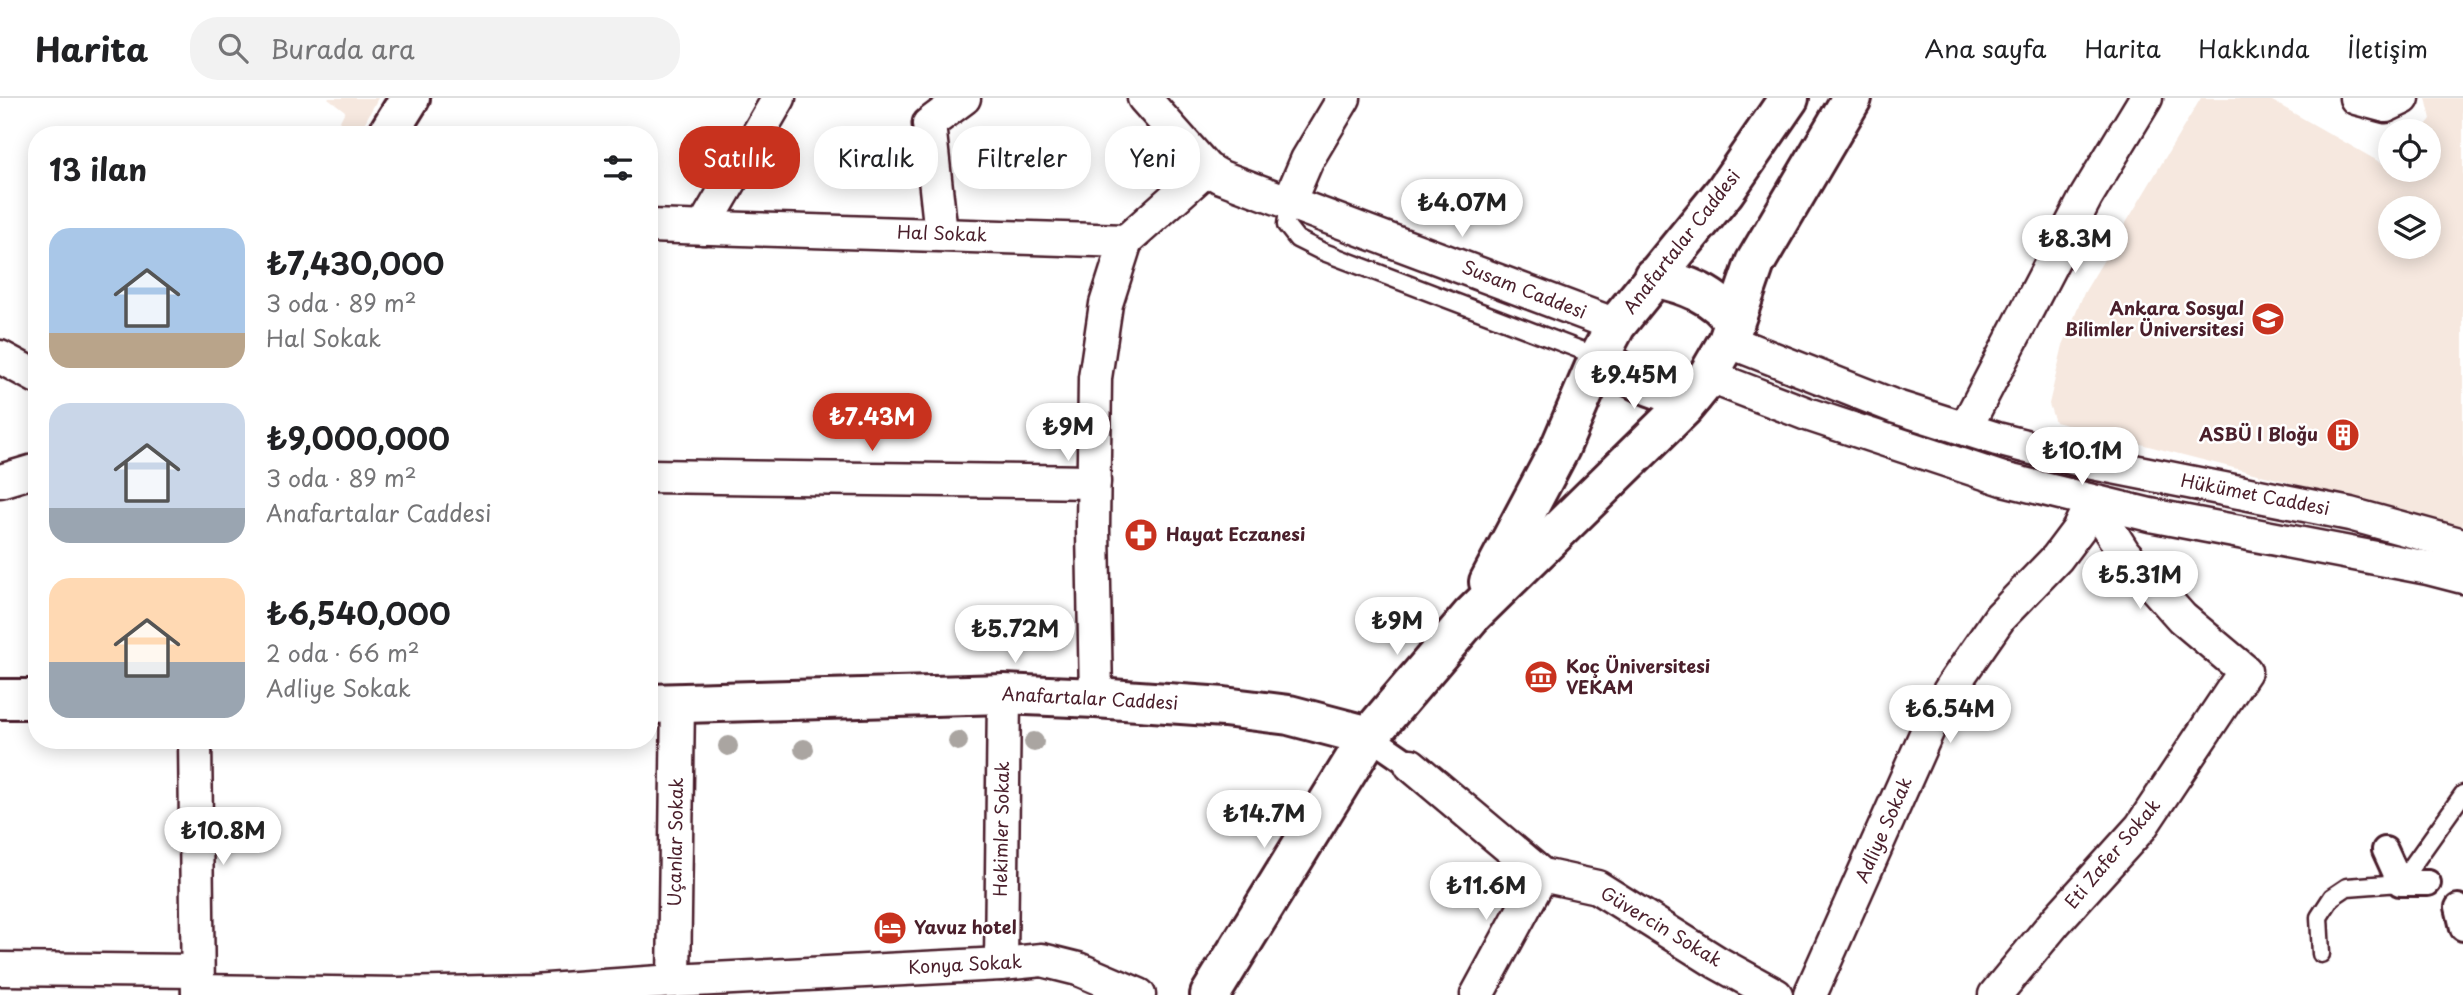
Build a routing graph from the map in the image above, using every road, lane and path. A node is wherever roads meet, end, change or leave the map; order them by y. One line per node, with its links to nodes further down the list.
1 (410, 98): 11 (main road)
2 (779, 98): 15 (street)
3 (964, 98): 16 (street)
4 (1144, 98): 12 (street, Susam Caddesi)
5 (1344, 98): 13 (street)
6 (1789, 98): 18 (main road, Anafartalar Caddesi)
7 (1852, 98): 19 (main road, Anafartalar Caddesi)
8 (2146, 98): 24 (street)
9 (2356, 98): 10 (street)
10 (2403, 98)
11 (393, 126)
12 (1207, 169): 13 (street, Susam Caddesi); 17 (street)
13 (1289, 202): 20 (street, Susam Caddesi)
14 (658, 226): 15 (street, Hal Sokak)
15 (703, 228): 16 (street, Hal Sokak)
16 (941, 234): 17 (street, Hal Sokak)
17 (1126, 241): 28 (street)
18 (1653, 277): 19 (main road); 20 (main road, Anafartalar Caddesi)
19 (1731, 332): 23 (main road, Anafartalar Caddesi); 24 (street, Hükümet Caddesi)
20 (1608, 341): 23 (main road); 32 (main road, Anafartalar Caddesi)
21 (0, 357): 22 (street)
22 (28, 372)
23 (1700, 386): 29 (street); 32 (main road, Anafartalar Caddesi)
24 (1965, 429): 30 (street, Hükümet Caddesi)
25 (28, 473): 27 (street)
26 (658, 476): 28 (street)
27 (0, 481)
28 (1094, 482): 34 (street)
29 (2092, 502): 31 (street); 56 (street, Adliye Sokak); 57 (street, Eti Zafer Sokak)
30 (2463, 545)
31 (2463, 578)
32 (1471, 616): 38 (main road, Anafartalar Caddesi)
33 (1004, 694): 34 (main road, Anafartalar Caddesi); 37 (main road, Anafartalar Caddesi); 47 (street, Hekimler Sokak)
34 (1096, 698): 38 (main road, Anafartalar Caddesi)
35 (0, 699): 36 (main road)
36 (28, 699)
37 (664, 703): 49 (street, Uçanlar Sokak)
38 (1369, 736): 40 (street); 53 (main road)
39 (195, 749): 50 (street)
40 (1411, 765): 43 (street, Güvercin Sokak)
41 (2463, 794): 44 (lane)
42 (2385, 850): 44 (street)
43 (1542, 874): 54 (street); 55 (street, Güvercin Sokak)
44 (2400, 883): 45 (street); 46 (lane)
45 (2428, 883)
46 (2321, 954)
47 (1001, 964): 49 (street, Konya Sokak); 52 (street, Konya Sokak)
48 (0, 969): 50 (street, Konya Sokak)
49 (674, 981): 51 (street, Konya Sokak)
50 (198, 986): 51 (street, Konya Sokak)
51 (533, 993)
52 (1139, 995)
53 (1210, 995)
54 (1477, 995)
55 (1776, 995)
56 (1810, 995)
57 (1995, 995)

